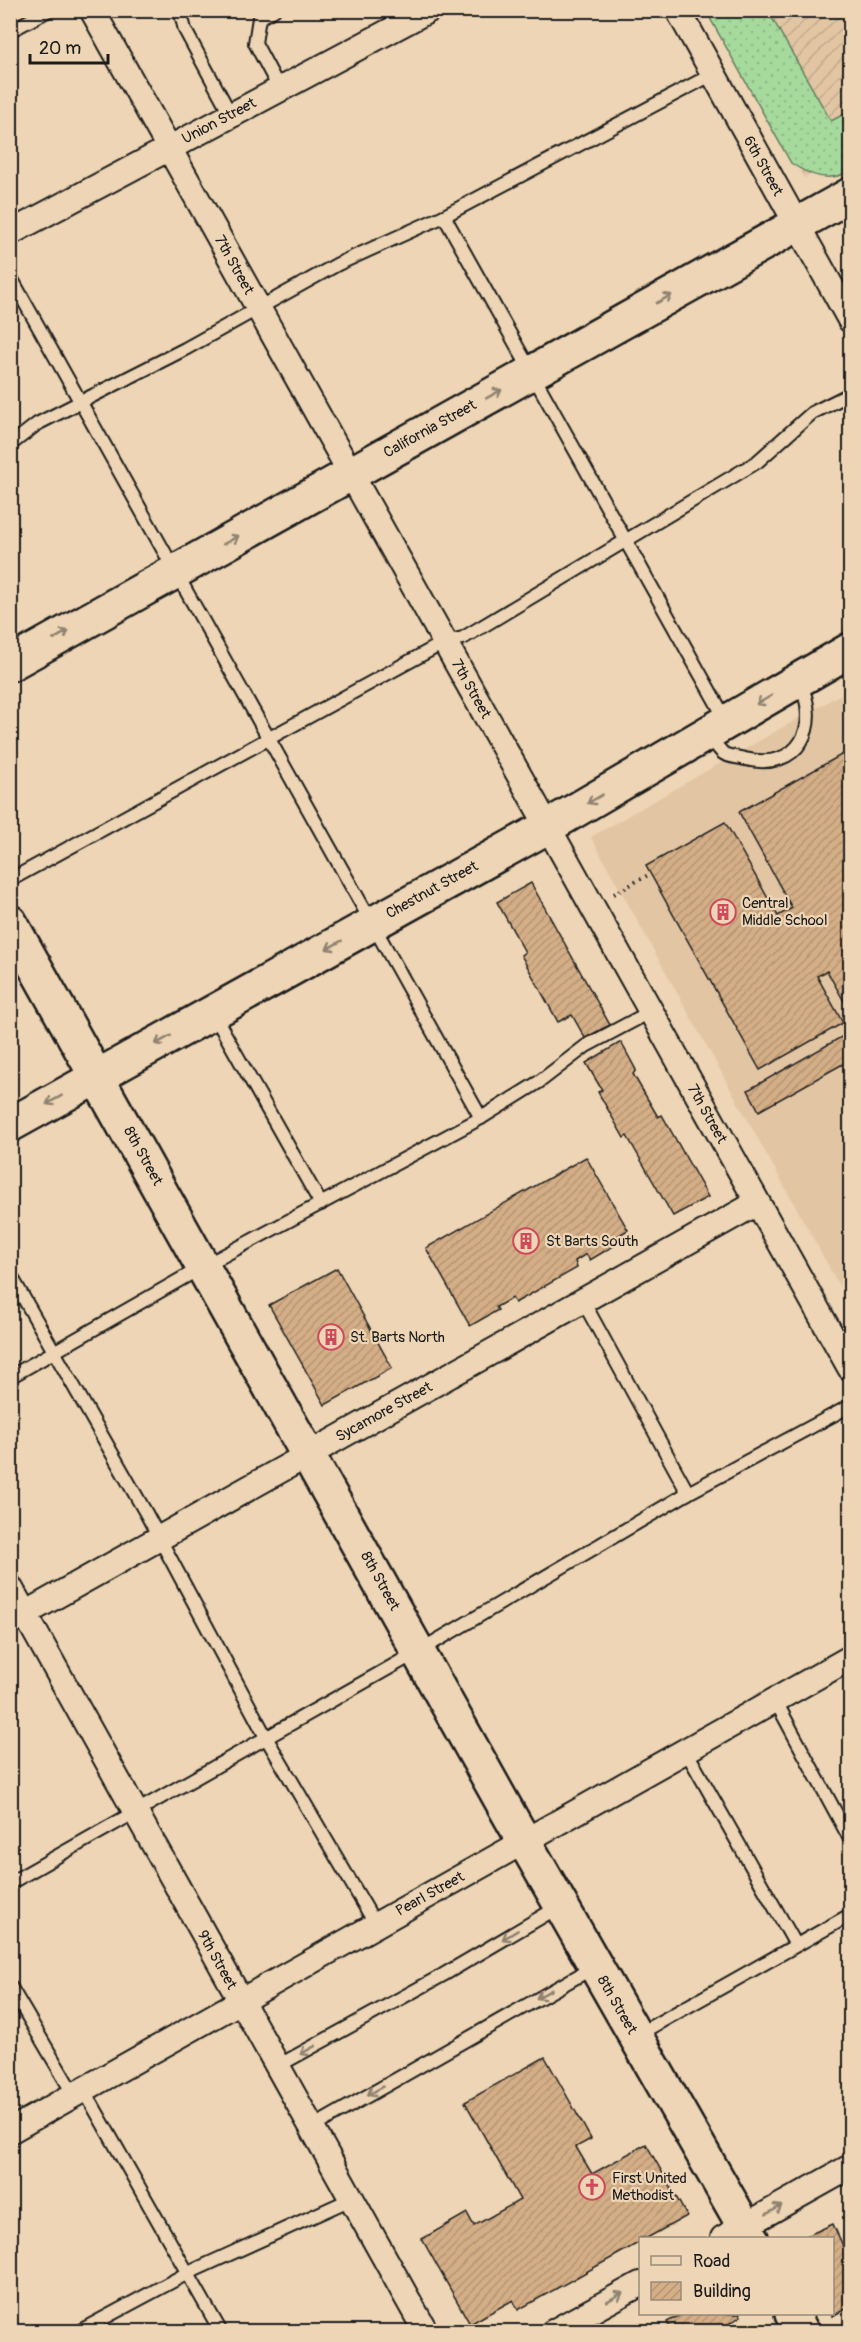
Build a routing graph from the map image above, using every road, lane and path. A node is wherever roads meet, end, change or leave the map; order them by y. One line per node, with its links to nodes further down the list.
1 (49, 10): 7 (lane)
2 (92, 10): 11 (street, 7th Street)
3 (180, 10): 10 (lane)
4 (274, 10): 9 (lane)
5 (429, 10): 9 (street, Union Street)
6 (678, 10): 8 (street, 6th Street)
7 (10, 31)
8 (712, 74): 13 (lane); 14 (street, 6th Street)
9 (280, 90): 10 (street, Union Street)
10 (231, 115): 11 (street, Union Street)
11 (168, 148): 15 (street, Union Street); 17 (street, 7th Street)
12 (850, 195): 14 (street, California Street)
13 (444, 216): 17 (lane); 19 (lane)
14 (797, 226): 18 (street, 6th Street); 19 (street, California Street, one-way to 14)
15 (10, 233)
16 (10, 276): 21 (lane)
17 (258, 307): 21 (lane); 23 (street, 7th Street)
18 (850, 320)
19 (533, 372): 23 (street, California Street, one-way to 19); 24 (lane)
20 (850, 394): 24 (lane)
21 (80, 402): 22 (lane); 25 (lane)
22 (10, 446)
23 (351, 472): 25 (street, California Street, one-way to 23); 26 (street, 7th Street)
24 (625, 543): 26 (lane); 30 (lane)
25 (177, 571): 28 (street, California Street, one-way to 25); 31 (lane)
26 (445, 642): 31 (lane); 32 (street, 7th Street)
27 (850, 650): 29 (street, Chestnut Street)
28 (10, 664)
29 (798, 680): 30 (street, Chestnut Street, one-way to 30); 30 (lane)
30 (717, 727): 32 (street, Chestnut Street, one-way to 32)
31 (270, 737): 34 (lane); 37 (lane)
32 (547, 827): 37 (street, Chestnut Street); 39 (street, 7th Street)
33 (650, 874): 35 (path)
34 (10, 880)
35 (614, 894)
36 (10, 922): 40 (street, 8th Street)
37 (374, 923): 38 (street, Chestnut Street, one-way to 38); 41 (lane)
38 (213, 1012): 40 (street, Chestnut Street, one-way to 40); 44 (lane)
39 (650, 1012): 41 (lane); 43 (street, 7th Street)
40 (98, 1076): 42 (street, Chestnut Street, one-way to 42); 45 (street, 8th Street)
41 (481, 1118): 44 (lane)
42 (10, 1125)
43 (758, 1203): 47 (street, Sycamore Street); 49 (street, 7th Street)
44 (321, 1204): 45 (lane)
45 (204, 1266): 48 (lane); 52 (street, 8th Street)
46 (10, 1274): 48 (lane)
47 (583, 1301): 52 (street, Sycamore Street); 53 (lane)
48 (55, 1351): 50 (lane); 54 (lane)
49 (850, 1368)
50 (10, 1377)
51 (850, 1406): 53 (lane)
52 (309, 1455): 54 (street, Sycamore Street); 57 (street, 8th Street)
53 (688, 1493): 57 (lane)
54 (159, 1538): 56 (street, Sycamore Street); 60 (lane)
55 (10, 1587): 56 (street, 9th Street)
56 (18, 1617): 62 (street, 9th Street)
57 (419, 1652): 60 (lane); 64 (street, 8th Street)
58 (850, 1658): 59 (street, Pearl Street)
59 (775, 1700): 61 (street, Pearl Street); 63 (lane)
60 (267, 1738): 62 (lane); 68 (lane)
61 (686, 1751): 64 (street, Pearl Street); 69 (lane)
62 (136, 1814): 65 (lane); 72 (street, 9th Street)
63 (850, 1839)
64 (525, 1842): 66 (street, 8th Street); 68 (street, Pearl Street)
65 (10, 1883)
66 (561, 1905): 70 (street, 8th Street); 74 (lane, one-way to 74)
67 (850, 1915): 69 (lane)
68 (376, 1925): 72 (street, Pearl Street)
69 (796, 1945): 73 (lane)
70 (595, 1966): 73 (street, 8th Street); 76 (lane, one-way to 76)
71 (10, 1986): 75 (lane)
72 (240, 2001): 74 (street, 9th Street); 75 (street, Pearl Street)
73 (635, 2036): 80 (street, 8th Street)
74 (276, 2067): 76 (street, 9th Street)
75 (79, 2093): 77 (street, Pearl Street); 81 (lane)
76 (311, 2128): 79 (street, 9th Street)
77 (10, 2131)
78 (850, 2166): 80 (street, one-way to 78)
79 (351, 2199): 81 (lane); 87 (street, 9th Street)
80 (739, 2235)
81 (188, 2273): 85 (lane); 86 (lane)
82 (639, 2284): 84 (street, one-way to 82)
83 (793, 2315): 89 (street)
84 (587, 2323): 88 (street)
85 (78, 2331)
86 (221, 2331)
87 (426, 2331)
88 (553, 2331)
89 (802, 2331)

